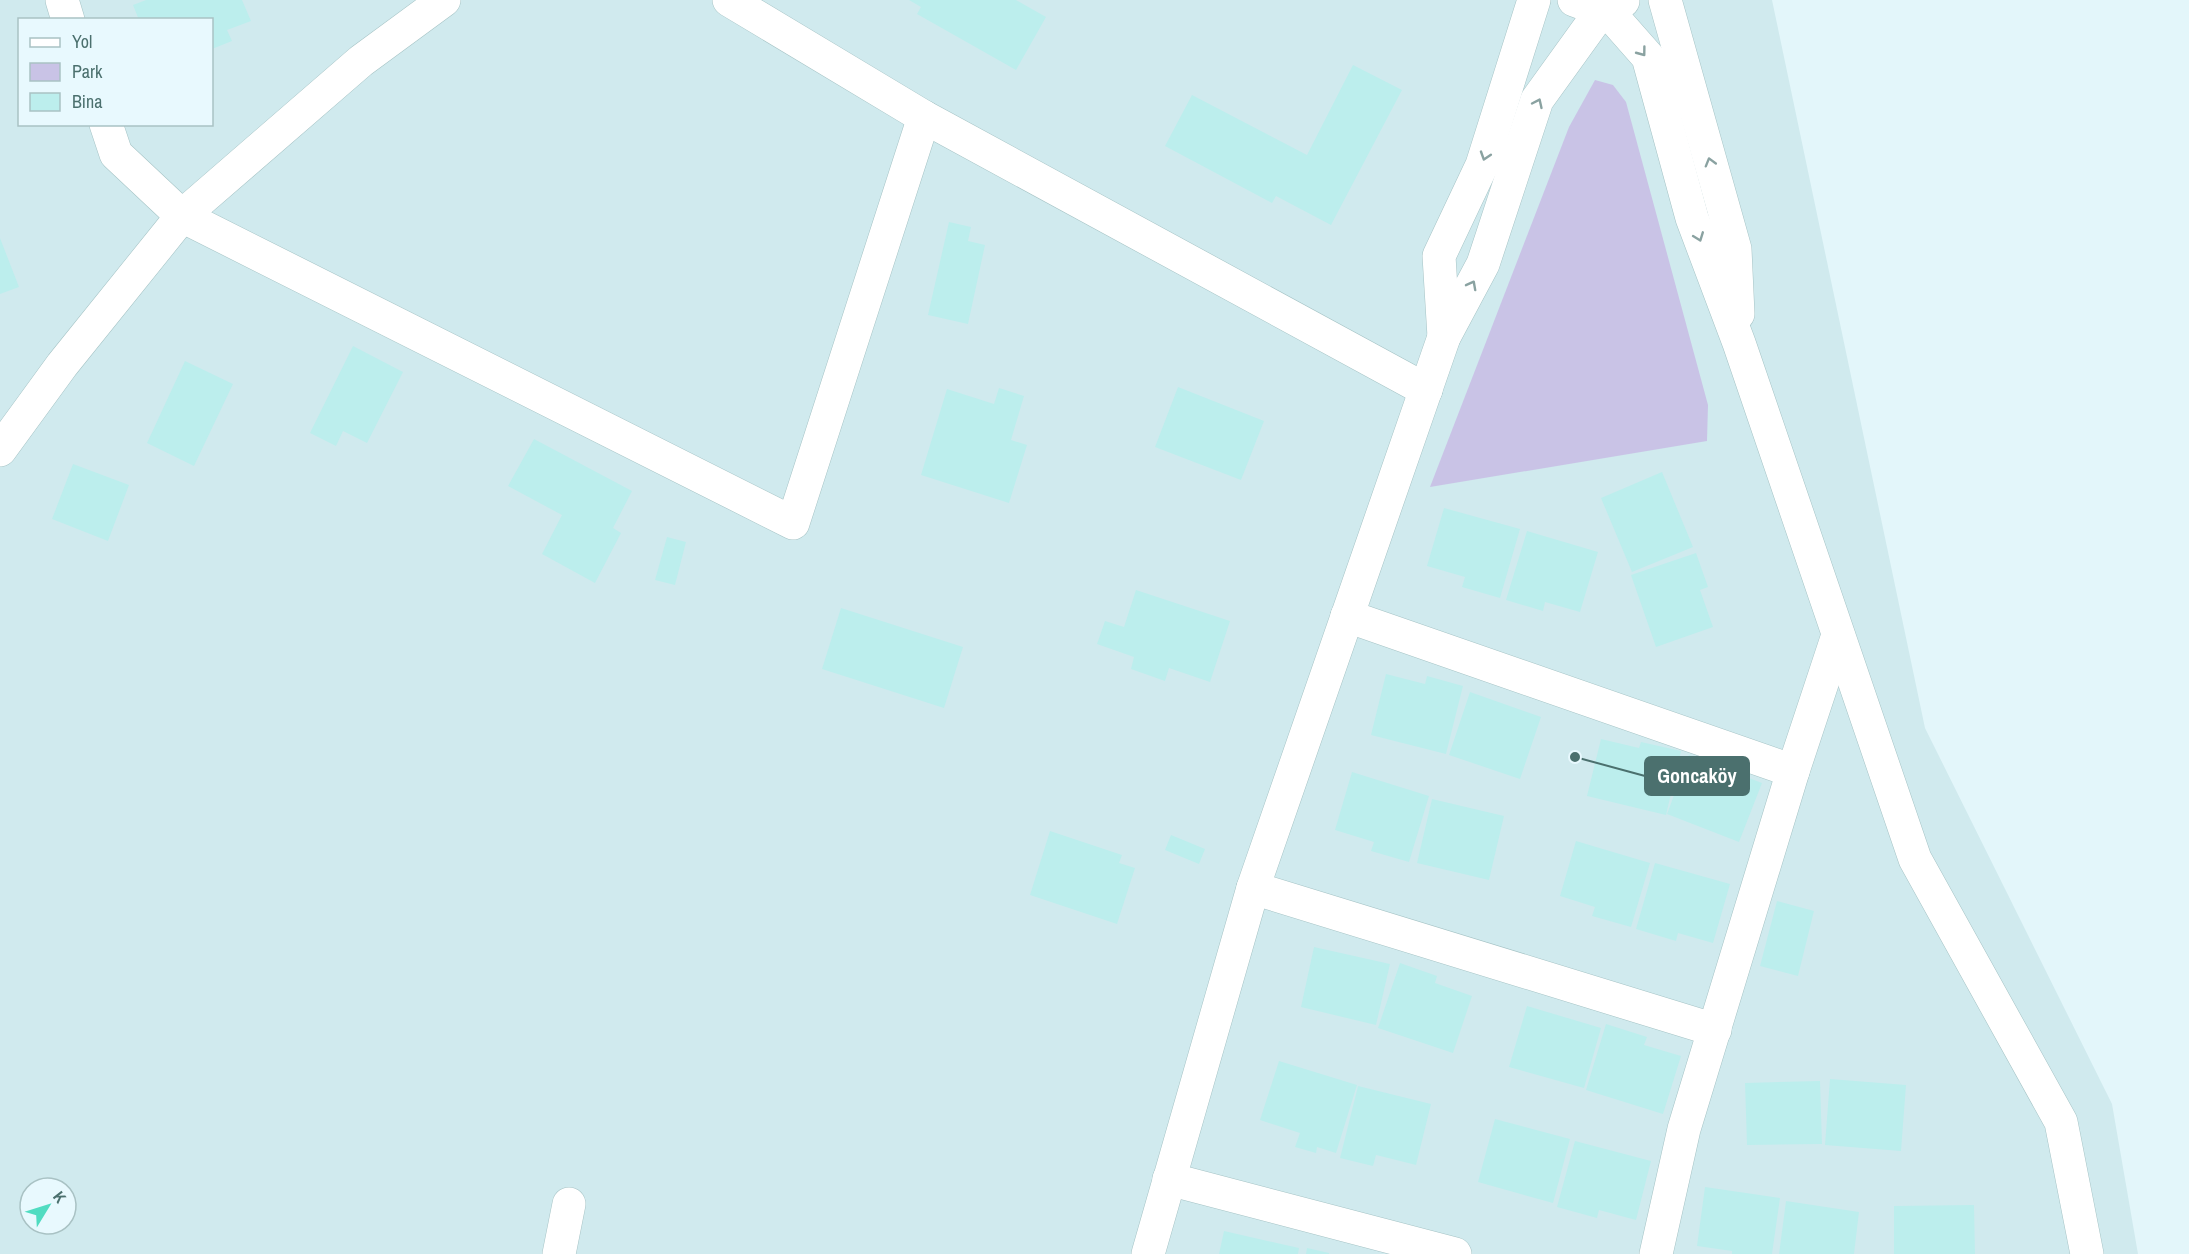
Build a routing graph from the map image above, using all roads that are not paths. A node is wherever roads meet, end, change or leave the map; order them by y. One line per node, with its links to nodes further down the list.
1 (62, 0): 7 (street)
2 (444, 0): 10 (street)
3 (729, 0): 8 (street)
4 (1534, 0): 11 (street, one-way to 11)
5 (1665, 0): 12 (street, one-way to 5)
6 (1601, 2): 11 (street, one-way to 6); 12 (street, one-way to 12)
7 (67, 18)
8 (924, 117): 10 (street); 13 (street)
9 (107, 126): 10 (street)
10 (182, 216): 14 (street)
11 (1444, 337): 13 (street)
12 (1739, 343): 16 (street)
13 (1426, 390): 15 (street)
14 (0, 450)
15 (1347, 616): 17 (street); 18 (street)
16 (1838, 635): 17 (street); 26 (street)
17 (1793, 771): 19 (street)
18 (1253, 888): 19 (street); 20 (street)
19 (1714, 1030): 25 (street)
20 (1169, 1179): 23 (street); 24 (street)
21 (569, 1204): 22 (street)
22 (559, 1254)
23 (1148, 1254)
24 (1455, 1254)
25 (1656, 1254)
26 (2087, 1254)

